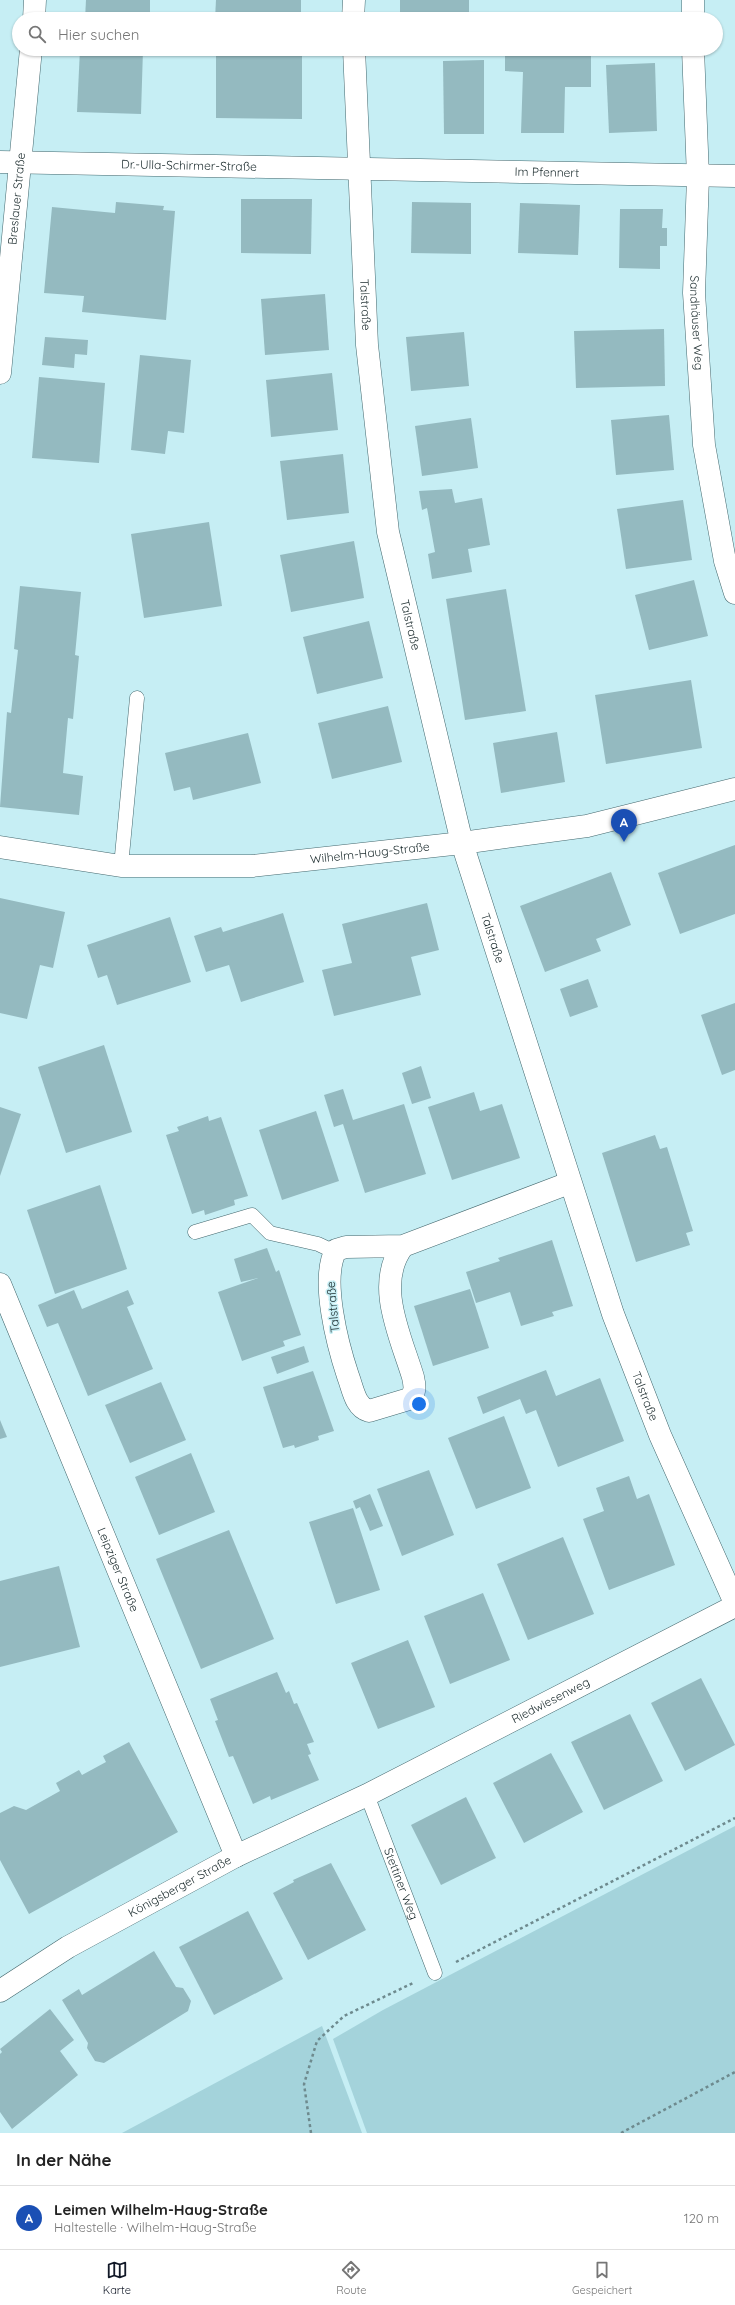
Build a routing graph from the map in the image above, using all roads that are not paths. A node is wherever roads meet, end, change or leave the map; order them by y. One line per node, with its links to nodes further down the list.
1 (36, 0): 4 (street)
2 (354, 0): 5 (street)
3 (693, 0): 6 (street)
4 (35, 12)
5 (353, 12)
6 (693, 12)
7 (30, 56): 10 (street, Breslauer Straße)
8 (354, 56): 11 (street, Talstraße)
9 (693, 56): 13 (street, Sandhäuser Weg)
10 (10, 163): 11 (street, Dr.-Ulla-Schirmer-Straße); 14 (street, Breslauer Straße)
11 (359, 170): 13 (street, Im Pfennert); 18 (street, Talstraße)
12 (735, 176): 13 (street, Im Pfennert)
13 (698, 177): 15 (street, Sandhäuser Weg)
14 (0, 373)
15 (735, 593)
16 (137, 698): 20 (lane)
17 (735, 789): 18 (street, Wilhelm-Haug-Straße)
18 (462, 843): 20 (street, Wilhelm-Haug-Straße); 21 (street, Talstraße)
19 (0, 847): 20 (street, Wilhelm-Haug-Straße)
20 (121, 866)
21 (569, 1183): 23 (street); 26 (street, Talstraße)
22 (195, 1232): 24 (lane)
23 (403, 1246): 24 (street); 24 (street, Talstraße)
24 (335, 1252)
25 (0, 1284): 29 (street, Leipziger Straße)
26 (735, 1603)
27 (735, 1606): 28 (street, Riedwiesenweg)
28 (367, 1794): 29 (street, Königsberger Straße); 30 (lane, Stettiner Weg)
29 (236, 1856): 31 (street, Königsberger Straße)
30 (435, 1973)
31 (0, 1991)

